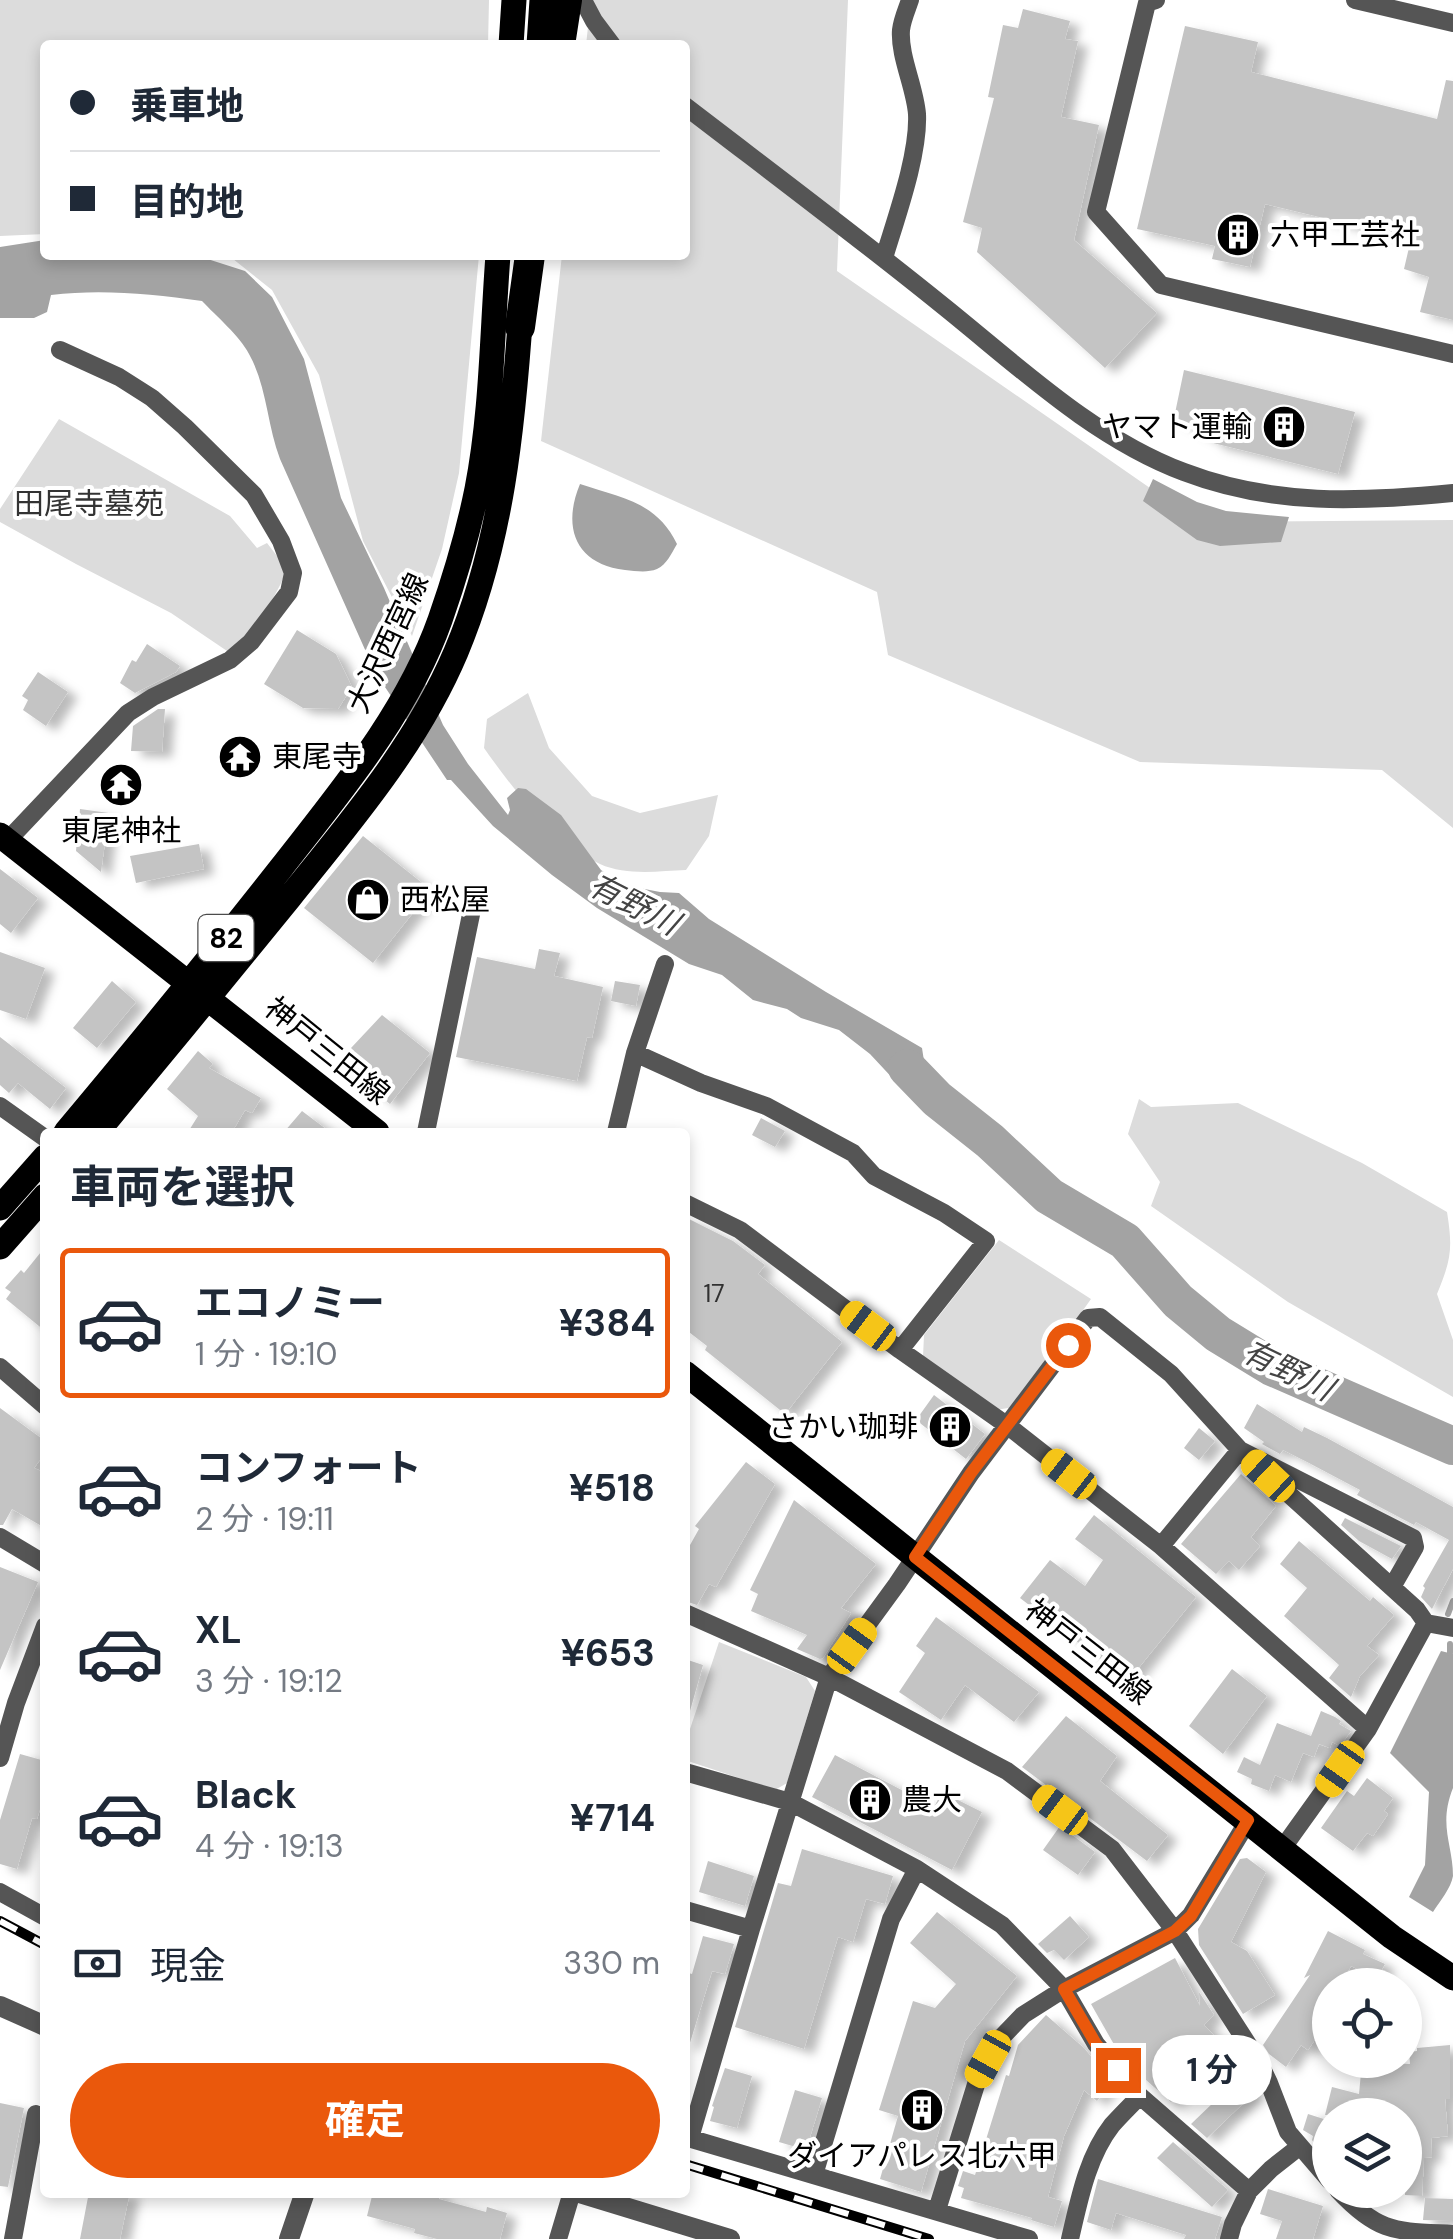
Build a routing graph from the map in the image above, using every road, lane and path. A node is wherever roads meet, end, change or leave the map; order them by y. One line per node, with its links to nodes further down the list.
1 (514, 0): 8 (main road)
2 (542, 0): 9 (main road)
3 (910, 0): 13 (street)
4 (1156, 0): 18 (street)
5 (1355, 0): 7 (street)
6 (579, 1): 10 (highway); 11 (street)
7 (1453, 23)
8 (512, 40)
9 (539, 40)
10 (562, 40)
11 (608, 40)
12 (690, 110): 13 (street)
13 (884, 258): 19 (street)
14 (498, 260): 23 (main road, 大沢西宮線 / 82)
15 (527, 260): 16 (highway)
16 (520, 326): 23 (main road, 大沢西宮線 / 82)
17 (60, 350): 20 (street)
18 (1453, 354)
19 (1453, 493)
20 (4, 838): 23 (main road, 神戸三田線)
21 (474, 900): 29 (street)
22 (665, 964): 24 (street)
23 (199, 991): 26 (main road, 大沢西宮線 / 82); 27 (main road, 大沢西宮線 / 82); 28 (main road, 神戸三田線)
24 (634, 1053): 30 (street); 37 (street)
25 (0, 1106): 31 (street)
26 (70, 1128)
27 (101, 1128)
28 (373, 1128)
29 (427, 1128)
30 (617, 1128)
31 (40, 1134)
32 (40, 1163): 35 (main road)
33 (40, 1202): 36 (main road)
34 (690, 1206): 37 (street)
35 (0, 1208)
36 (0, 1247)
37 (900, 1350): 41 (street)
38 (0, 1367): 40 (street)
39 (690, 1378): 47 (main road, 神戸三田線)
40 (40, 1400)
41 (1008, 1426): 42 (street); 46 (street); 47 (street)
42 (1240, 1450): 43 (street); 44 (street); 46 (street)
43 (1325, 1494): 44 (street); 49 (street)
44 (1312, 1517): 49 (street)
45 (0, 1537): 48 (street)
46 (1161, 1546): 55 (street)
47 (915, 1557): 54 (street); 59 (main road, 神戸三田線)
48 (40, 1561)
49 (1392, 1588): 51 (street)
50 (690, 1615): 54 (street)
51 (1426, 1622): 52 (street); 55 (street)
52 (1453, 1628)
53 (40, 1639): 56 (street)
54 (829, 1677): 58 (street); 66 (street)
55 (1368, 1729): 60 (street)
56 (0, 1758)
57 (690, 1773): 58 (street)
58 (790, 1802): 61 (street); 65 (street)
59 (1248, 1820): 60 (main road, 神戸三田線); 66 (street)
60 (1282, 1849): 67 (main road, 神戸三田線)
61 (917, 1869): 68 (street); 77 (street)
62 (0, 1892): 64 (street)
63 (690, 1911): 65 (street)
64 (40, 1914)
65 (751, 1928): 73 (street)
66 (1175, 1931): 68 (street); 75 (street)
67 (1453, 1978)
68 (1064, 1989): 71 (street); 83 (street)
69 (0, 2006): 70 (street)
70 (40, 2024)
71 (1140, 2096): 78 (street); 90 (street)
72 (36, 2114): 85 (street)
73 (690, 2127)
74 (690, 2138): 77 (street)
75 (1298, 2147): 76 (street); 78 (street)
76 (1312, 2162)
77 (814, 2175): 83 (street)
78 (1249, 2191): 91 (street)
79 (303, 2198): 86 (street)
80 (572, 2198): 87 (street)
81 (594, 2198): 88 (street)
82 (1356, 2208): 84 (street)
83 (937, 2210): 89 (street)
84 (1453, 2234)
85 (13, 2239)
86 (288, 2239)
87 (558, 2239)
88 (730, 2239)
89 (1029, 2239)
90 (1070, 2239)
91 (1228, 2239)

